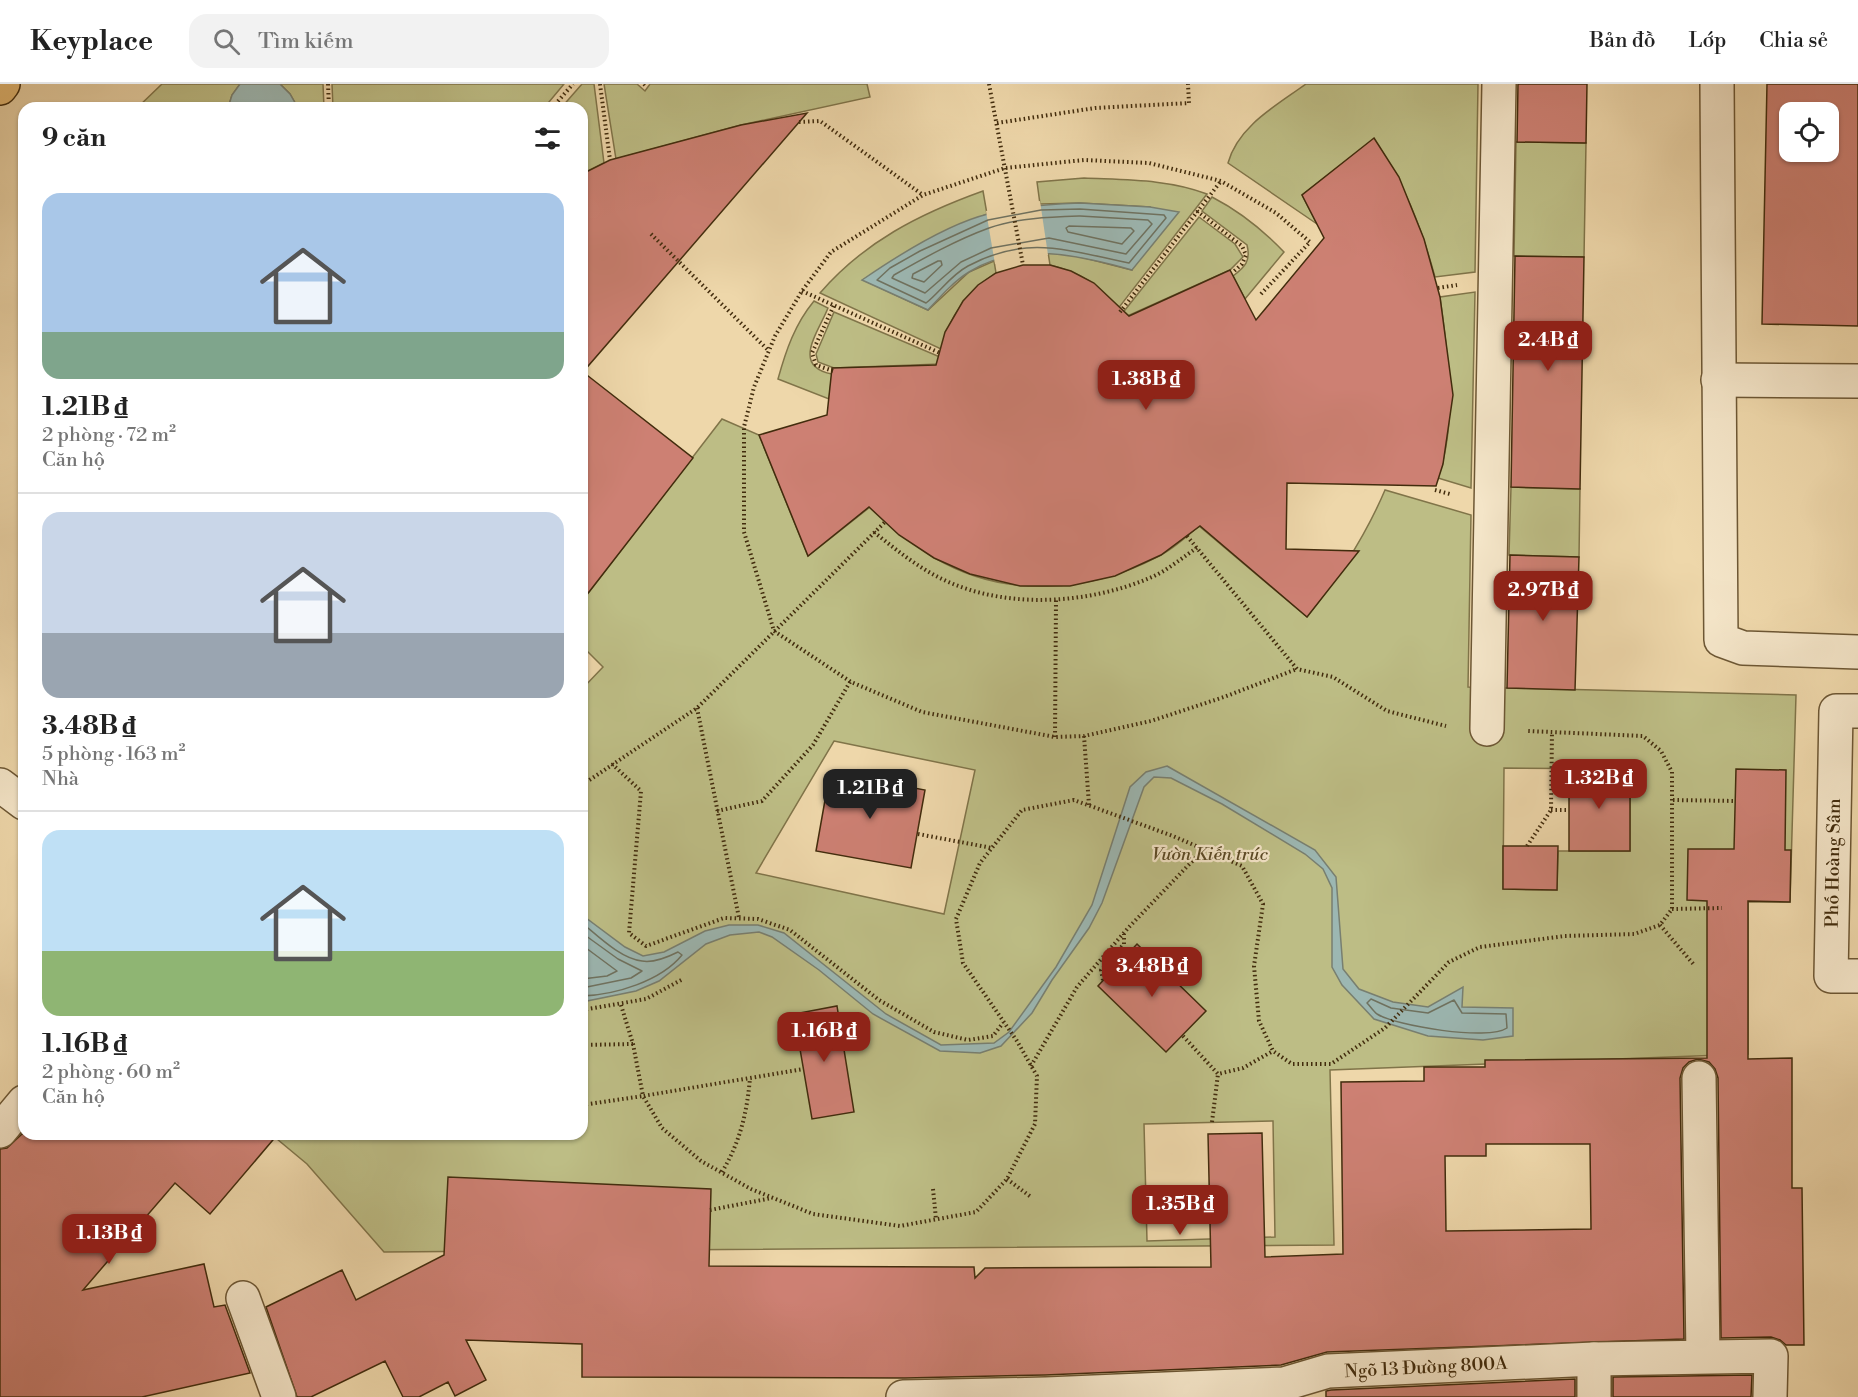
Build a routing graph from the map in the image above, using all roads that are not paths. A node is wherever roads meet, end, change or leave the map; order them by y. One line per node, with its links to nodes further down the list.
1 (3, 84): 4 (main road)
2 (1499, 84): 9 (street)
3 (1717, 84): 5 (street)
4 (0, 88)
5 (1718, 380): 6 (street); 7 (street)
6 (1858, 381)
7 (1858, 652)
8 (1858, 711): 12 (street, Phố Hoàng Sâm)
9 (1487, 729)
10 (0, 785): 11 (street)
11 (18, 798)
12 (1858, 976)
13 (1699, 1078): 17 (street)
14 (18, 1109): 15 (street)
15 (0, 1131)
16 (243, 1298): 21 (street)
17 (1703, 1356): 18 (street, Ngõ 13 Đường 800A); 24 (street, Ngõ 13 Đường 800A)
18 (1594, 1359): 19 (street, Ngõ 13 Đường 800A); 23 (street)
19 (1287, 1391): 20 (street, Ngõ 13 Đường 800A)
20 (1046, 1396): 22 (street, Ngõ 13 Đường 800A)
21 (279, 1397)
22 (903, 1397)
23 (1594, 1397)
24 (1770, 1397)

